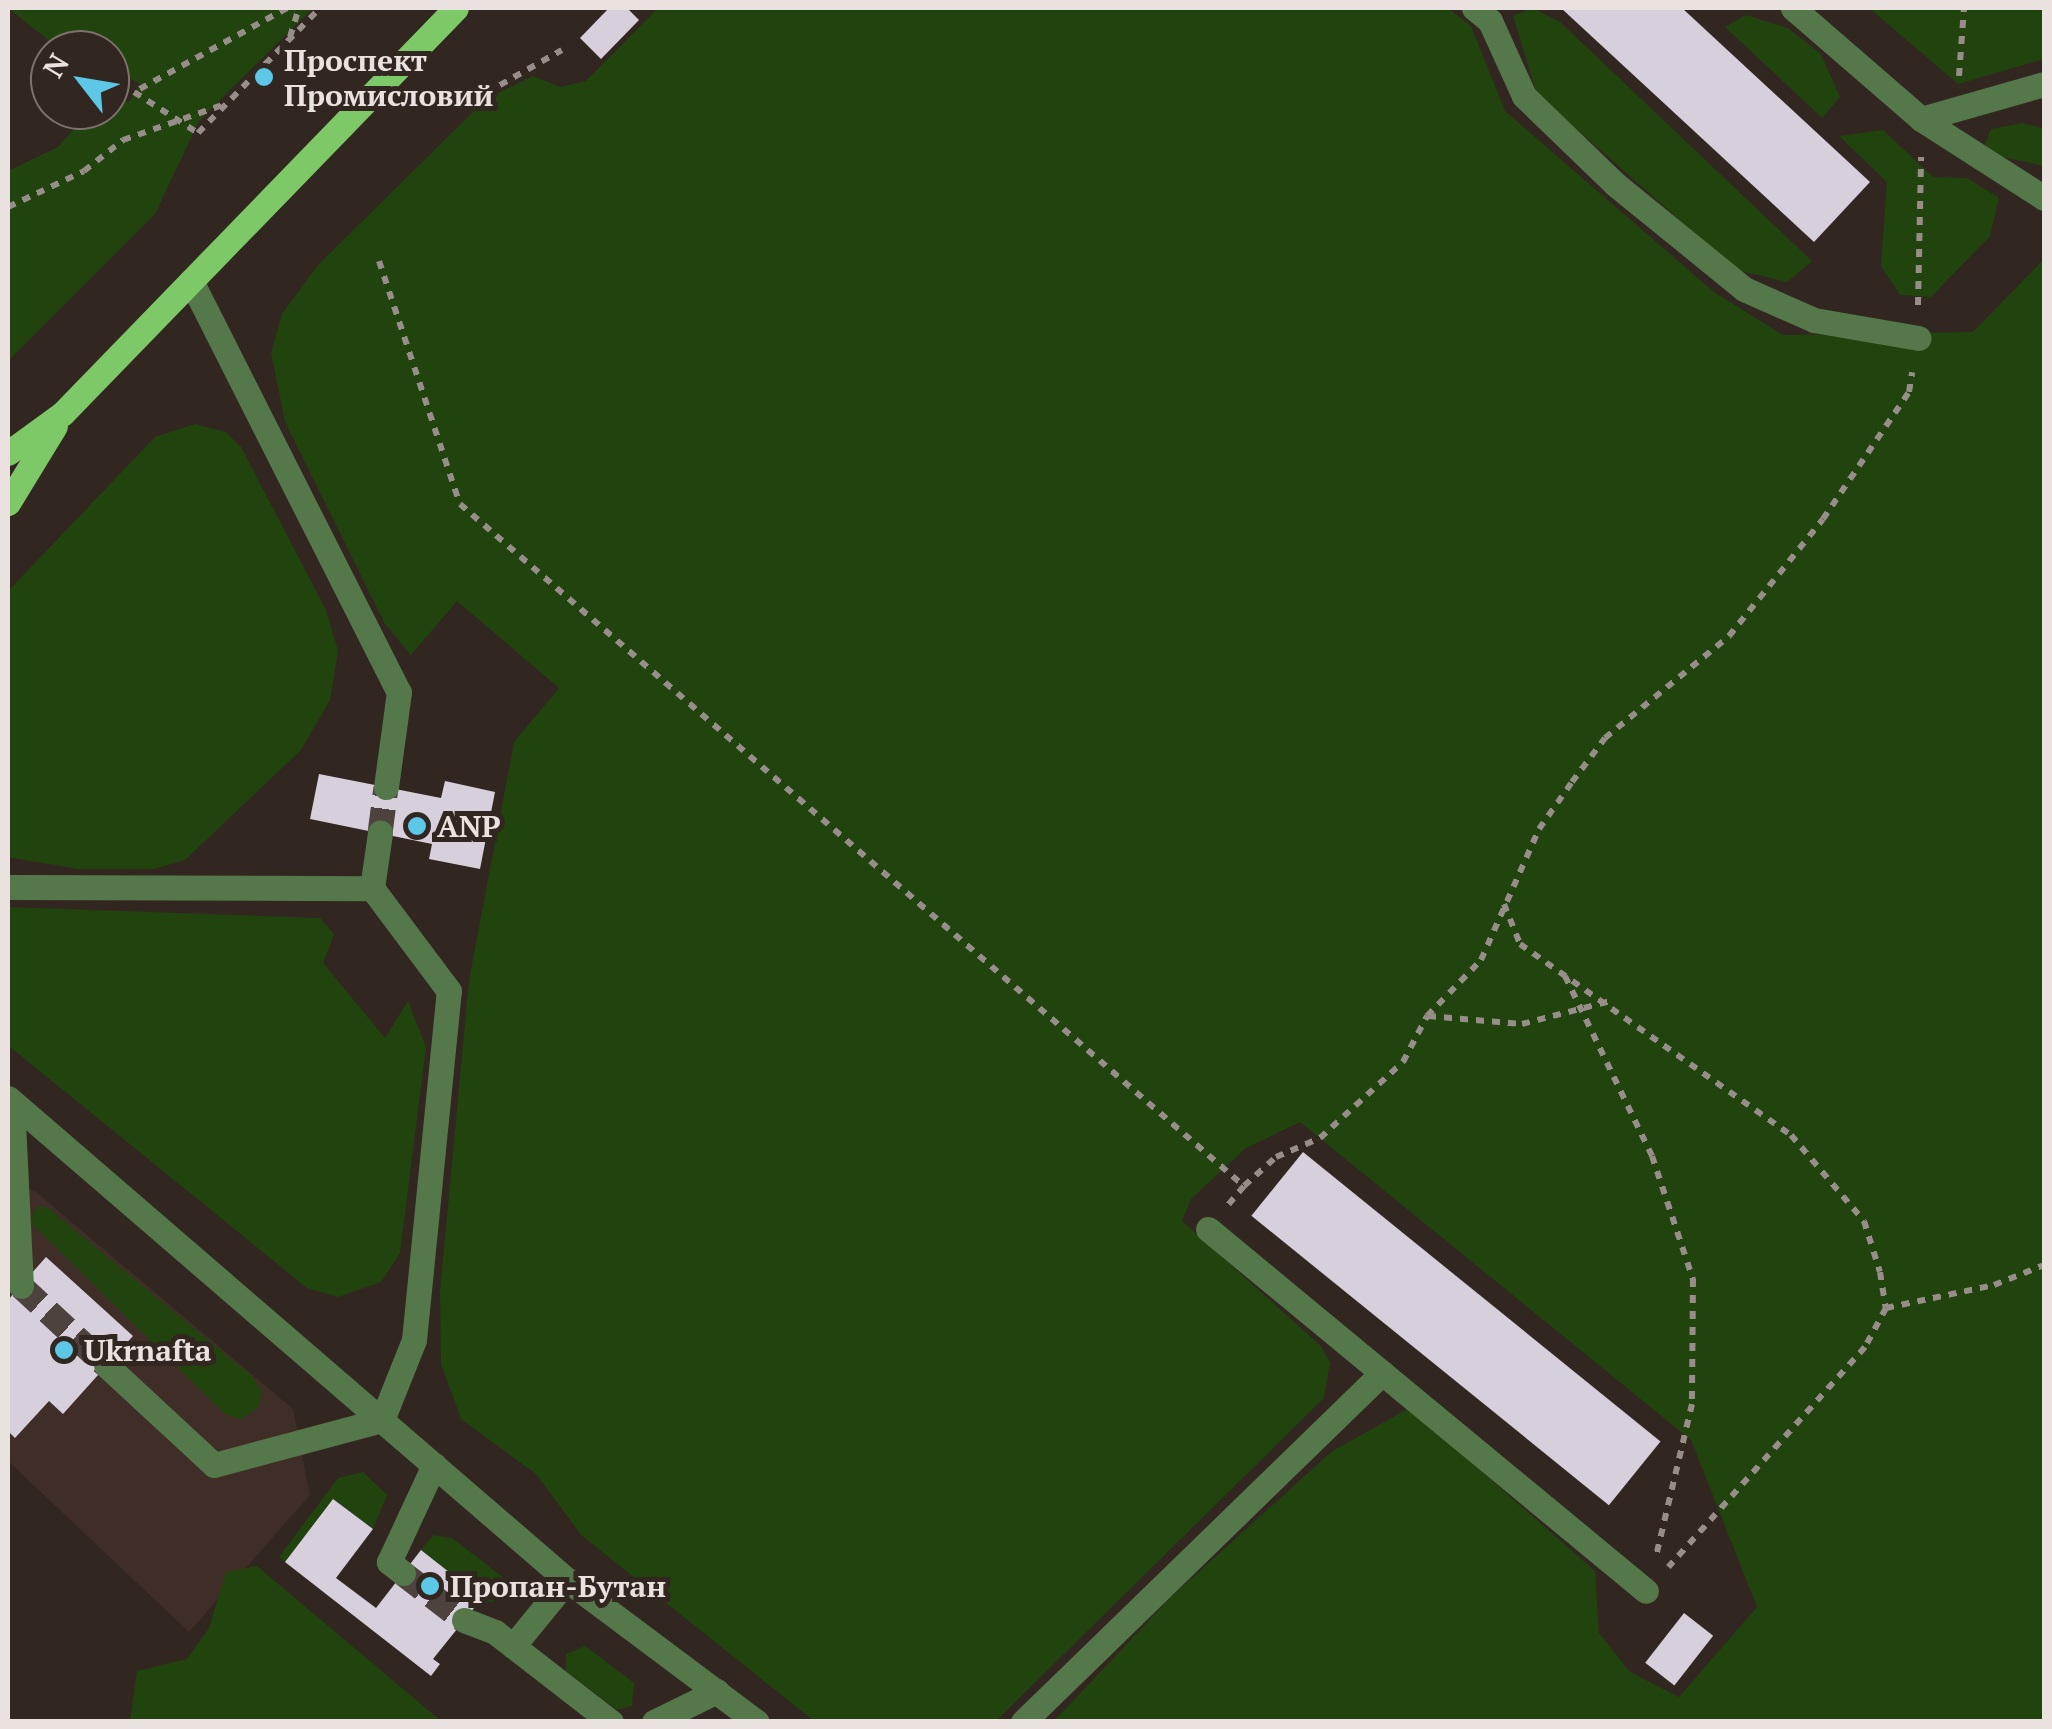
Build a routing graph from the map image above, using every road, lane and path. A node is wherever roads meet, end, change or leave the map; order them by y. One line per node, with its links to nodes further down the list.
1 (287, 8): 14 (path)
2 (299, 8): 8 (path)
3 (320, 8): 8 (path)
4 (456, 8): 18 (main road)
5 (1474, 8): 19 (street)
6 (1792, 8): 13 (street)
7 (1964, 8): 13 (path)
8 (289, 38): 12 (path)
9 (562, 50): 10 (path)
10 (480, 86)
11 (2039, 92): 13 (street)
12 (226, 104): 14 (path); 14 (path)
13 (1921, 119): 15 (street); 19 (path)
14 (178, 120): 16 (path)
15 (2044, 198)
16 (8, 207)
17 (378, 261): 34 (path)
18 (191, 281): 20 (main road); 24 (street)
19 (1918, 338): 28 (path)
20 (63, 413): 21 (main road); 22 (street); 23 (main road)
21 (8, 452)
22 (8, 469)
23 (8, 503)
24 (386, 787)
25 (380, 833): 27 (street)
26 (8, 887): 27 (street)
27 (372, 888): 41 (street)
28 (1503, 903): 29 (path); 32 (path)
29 (1564, 973): 30 (path); 31 (path)
30 (1610, 1001): 31 (path); 38 (path)
31 (1578, 1014): 32 (path); 45 (path)
32 (1427, 1016): 34 (path)
33 (10, 1100): 37 (street); 41 (street)
34 (1244, 1186): 35 (path)
35 (1208, 1229): 40 (street)
36 (2044, 1264): 38 (path)
37 (21, 1286)
38 (1886, 1308): 45 (path)
39 (106, 1366): 41 (street)
40 (1382, 1373): 45 (street); 52 (street)
41 (382, 1420): 42 (street)
42 (434, 1465): 43 (street); 44 (street)
43 (403, 1573)
44 (567, 1580): 47 (street); 48 (street)
45 (1646, 1591)
46 (464, 1620): 47 (street)
47 (514, 1646): 49 (street)
48 (716, 1691): 50 (street); 51 (street)
49 (611, 1722)
50 (654, 1722)
51 (757, 1722)
52 (1023, 1722)

